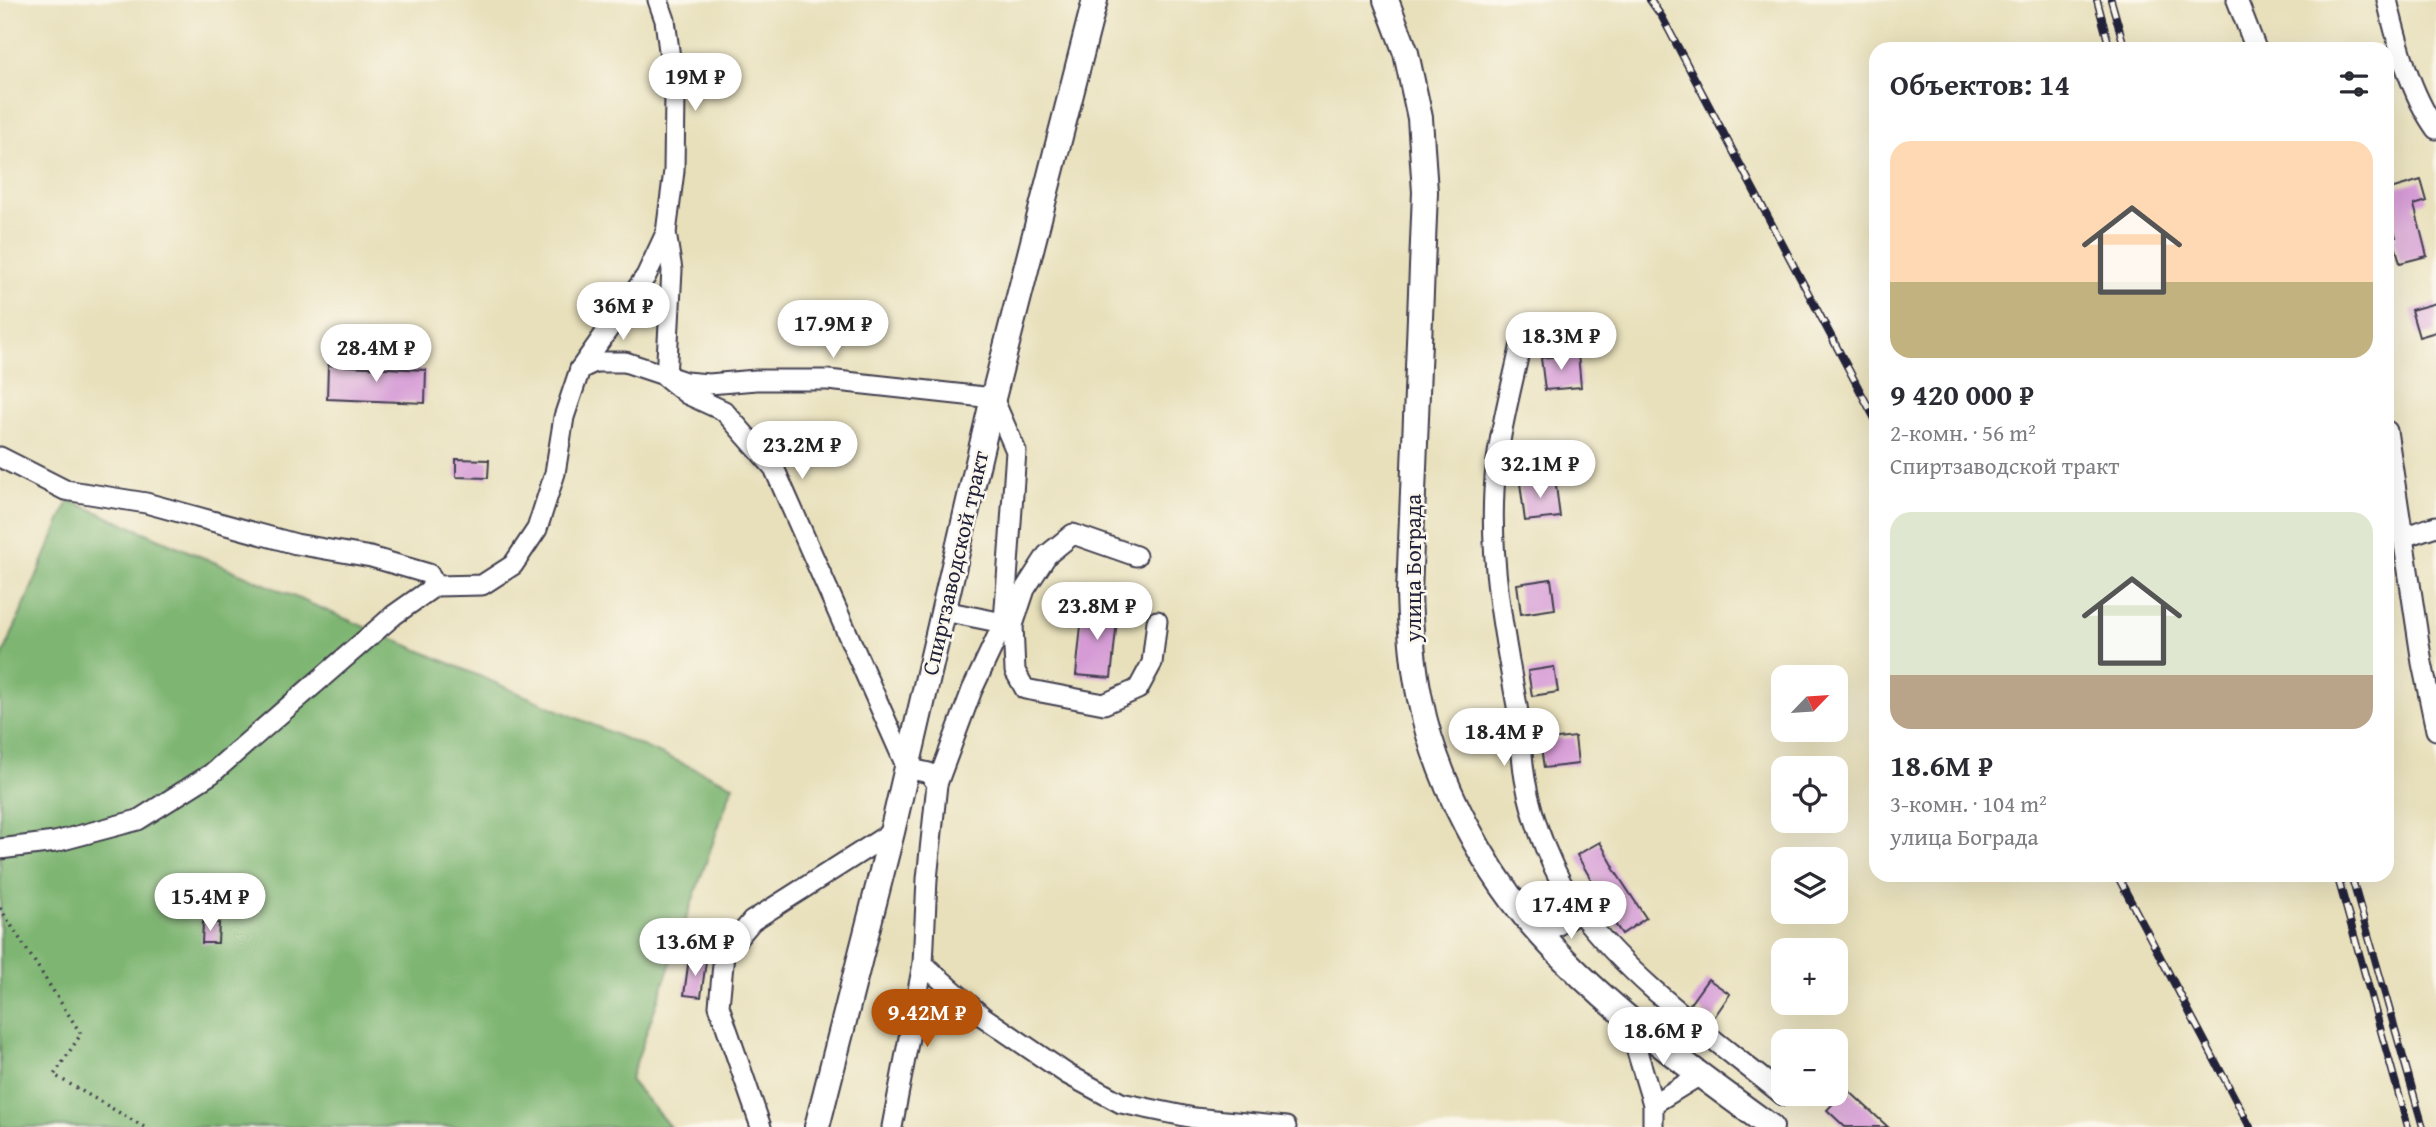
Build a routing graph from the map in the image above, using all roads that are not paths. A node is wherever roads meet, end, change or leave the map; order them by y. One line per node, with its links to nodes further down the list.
1 (657, 0): 8 (street)
2 (1094, 0): 12 (main road, Спиртзаводской тракт)
3 (1386, 0): 28 (main road, улица Бограда)
4 (2237, 0): 6 (street)
5 (2386, 0): 7 (street)
6 (2253, 42)
7 (2436, 129)
8 (666, 233): 10 (street); 11 (street)
9 (1524, 330): 27 (street)
10 (580, 369): 11 (street); 18 (street)
11 (666, 377): 12 (street); 23 (street)
12 (993, 398): 19 (main road, Спиртзаводской тракт); 21 (street)
13 (0, 457): 18 (street)
14 (2394, 477): 16 (street)
15 (2436, 526): 16 (street)
16 (2403, 537): 22 (street)
17 (1136, 556): 21 (street)
18 (435, 586): 26 (street)
19 (944, 611): 21 (street); 23 (main road, Спиртзаводской тракт)
20 (1157, 621): 21 (street)
21 (1008, 623): 24 (street)
22 (2436, 730)
23 (907, 768): 24 (street); 25 (main road, Спиртзаводской тракт)
24 (937, 784): 29 (street)
25 (892, 832): 34 (street); 35 (main road, Спиртзаводской тракт)
26 (0, 849)
27 (1580, 912): 28 (street); 32 (street)
28 (1541, 935): 30 (main road, улица Бограда)
29 (923, 964): 36 (street); 37 (street)
30 (1626, 1015): 31 (main road, улица Бограда); 33 (street)
31 (1700, 1075): 33 (street); 39 (main road, улица Бограда)
32 (1771, 1085)
33 (1653, 1104): 38 (street)
34 (761, 1127)
35 (817, 1127)
36 (892, 1127)
37 (1286, 1127)
38 (1653, 1127)
39 (1771, 1127)

